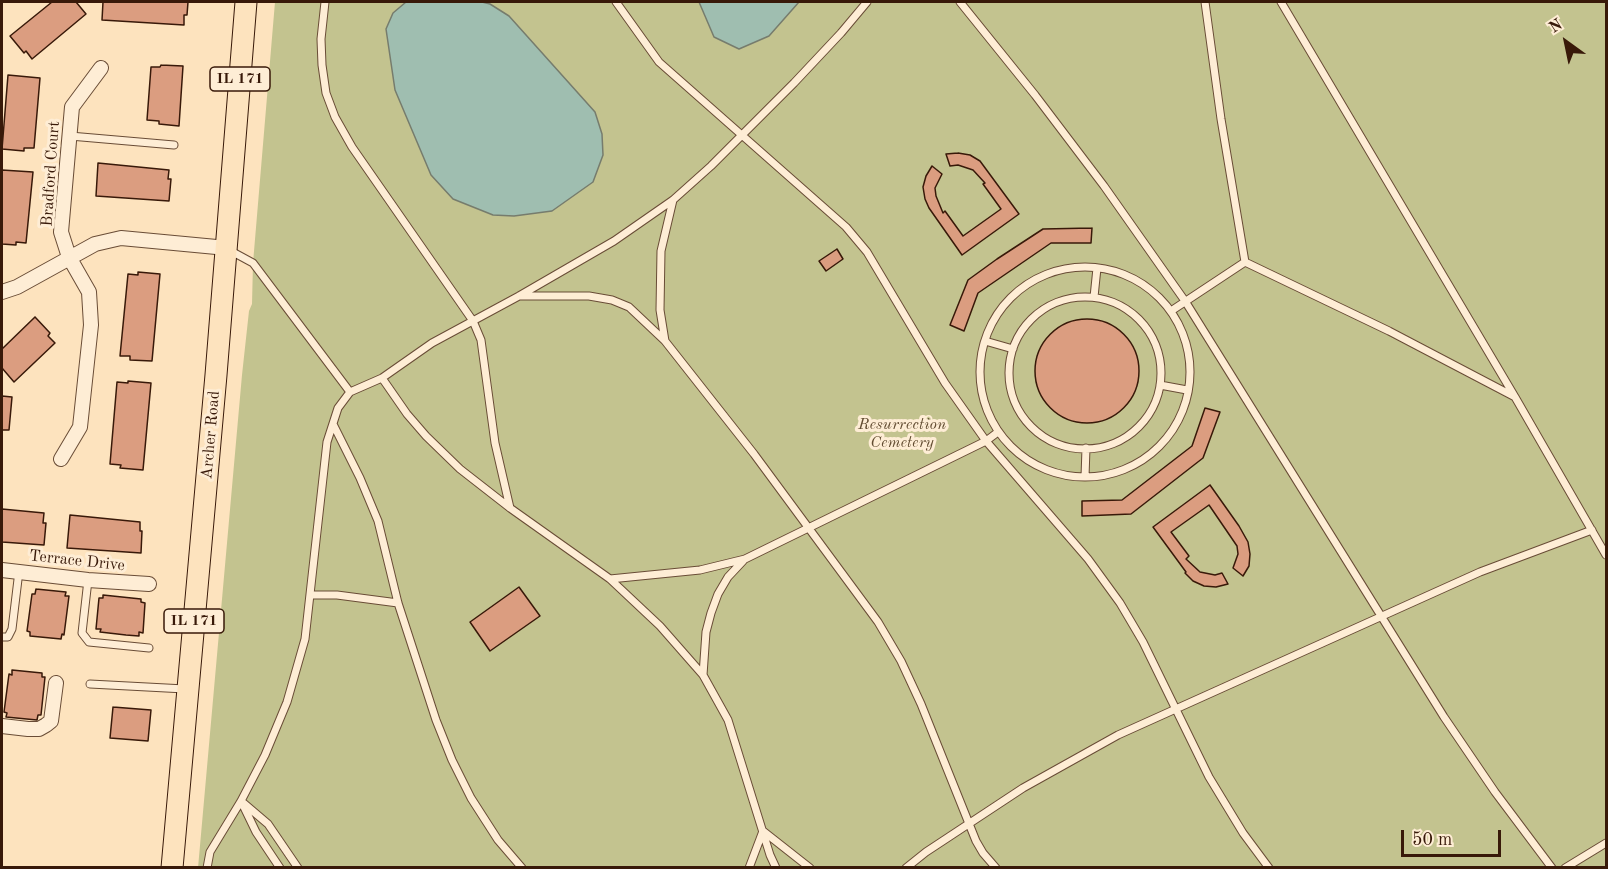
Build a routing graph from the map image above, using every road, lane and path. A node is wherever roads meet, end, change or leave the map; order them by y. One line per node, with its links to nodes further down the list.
1 (246, 2): 13 (main road, Archer Road / IL 171)
2 (325, 2): 22 (lane)
3 (616, 2): 10 (lane)
4 (867, 2): 10 (lane)
5 (960, 2): 20 (lane)
6 (1205, 2): 15 (lane)
7 (1281, 2): 30 (lane)
8 (101, 68): 9 (street, Bradford Court)
9 (70, 136): 11 (lane); 14 (street, Bradford Court)
10 (741, 136): 12 (lane); 33 (lane)
11 (174, 145)
12 (673, 200): 18 (lane); 23 (lane)
13 (227, 248): 14 (street); 29 (lane); 55 (main road, Archer Road / IL 171)
14 (69, 257): 17 (street); 35 (street, Bradford Court)
15 (1245, 262): 20 (lane); 30 (lane)
16 (1097, 268): 19 (lane); 21 (lane); 24 (lane)
17 (2, 292)
18 (519, 296): 22 (lane); 23 (lane)
19 (1094, 297): 25 (lane); 27 (lane)
20 (1185, 301): 21 (lane); 49 (lane)
21 (1171, 311): 28 (lane)
22 (473, 321): 26 (lane); 37 (lane)
23 (665, 341): 38 (lane)
24 (985, 341): 25 (lane); 32 (lane)
25 (1013, 349): 34 (lane)
26 (382, 378): 29 (lane); 37 (lane)
27 (1160, 385): 28 (lane); 34 (lane)
28 (1188, 390): 36 (lane)
29 (350, 392): 31 (lane)
30 (1515, 397): 39 (lane)
31 (333, 424): 47 (lane); 48 (lane)
32 (998, 432): 33 (lane); 36 (lane)
33 (986, 441): 38 (lane); 56 (lane)
34 (1086, 448): 36 (lane)
35 (61, 459)
36 (1085, 477)
37 (510, 508): 44 (lane)
38 (808, 527): 41 (lane); 59 (lane)
39 (1592, 530): 40 (lane); 49 (lane)
40 (1606, 555)
41 (745, 559): 44 (lane); 52 (lane)
42 (2, 570): 43 (street, Terrace Drive)
43 (19, 571): 45 (street, Terrace Drive); 50 (lane)
44 (609, 579): 52 (lane)
45 (88, 580): 46 (street, Terrace Drive); 51 (lane)
46 (149, 585)
47 (310, 595): 48 (lane); 58 (lane)
48 (398, 603): 62 (lane)
49 (1382, 616): 56 (lane); 75 (lane)
50 (2, 637)
51 (149, 648)
52 (703, 675): 60 (lane)
53 (56, 683): 57 (street)
54 (90, 684): 55 (lane)
55 (188, 689): 63 (main road, Archer Road / IL 171)
56 (1177, 709): 59 (lane); 74 (lane)
57 (2, 726)
58 (241, 801): 64 (lane); 65 (lane); 66 (lane)
59 (969, 824): 72 (lane); 73 (lane)
60 (763, 831): 69 (lane); 70 (lane); 71 (lane)
61 (1606, 843): 76 (lane)
62 (515, 862): 67 (lane); 68 (lane)
63 (172, 867)
64 (207, 867)
65 (280, 867)
66 (298, 867)
67 (507, 867)
68 (522, 867)
69 (749, 867)
70 (777, 867)
71 (810, 867)
72 (906, 867)
73 (996, 867)
74 (1269, 867)
75 (1552, 867)
76 (1565, 867)

